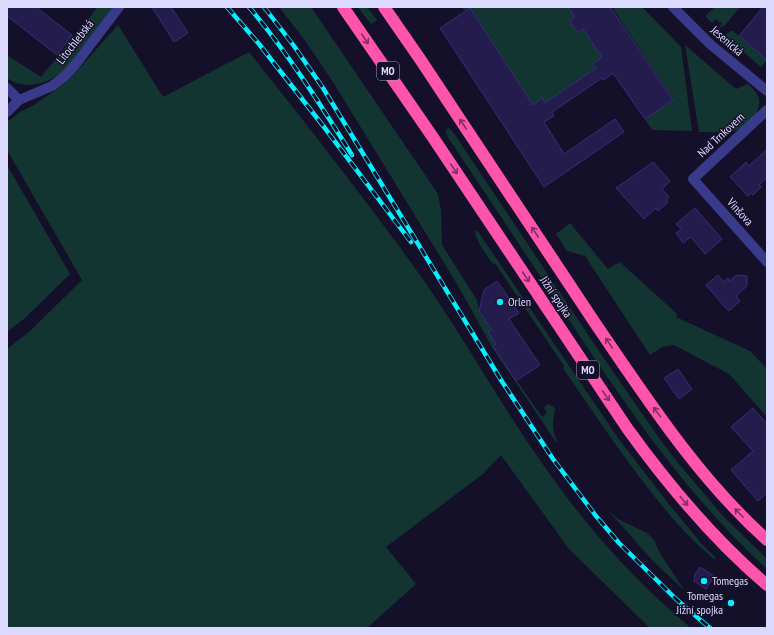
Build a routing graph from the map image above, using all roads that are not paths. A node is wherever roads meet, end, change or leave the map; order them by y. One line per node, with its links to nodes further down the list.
1 (118, 7): 7 (street, Litochlebská)
2 (343, 7): 13 (highway, Jižní spojka / MO, one-way to 13)
3 (384, 7): 12 (highway, Jižní spojka, one-way to 3)
4 (673, 7): 6 (street, Jesenická)
5 (7, 88): 7 (street)
6 (767, 91)
7 (19, 100): 9 (street, Litochlebská)
8 (767, 110): 10 (street, Nad Trnkovem)
9 (7, 112)
10 (693, 179): 11 (street, Vinšova)
11 (767, 262)
12 (767, 540)
13 (767, 585)

